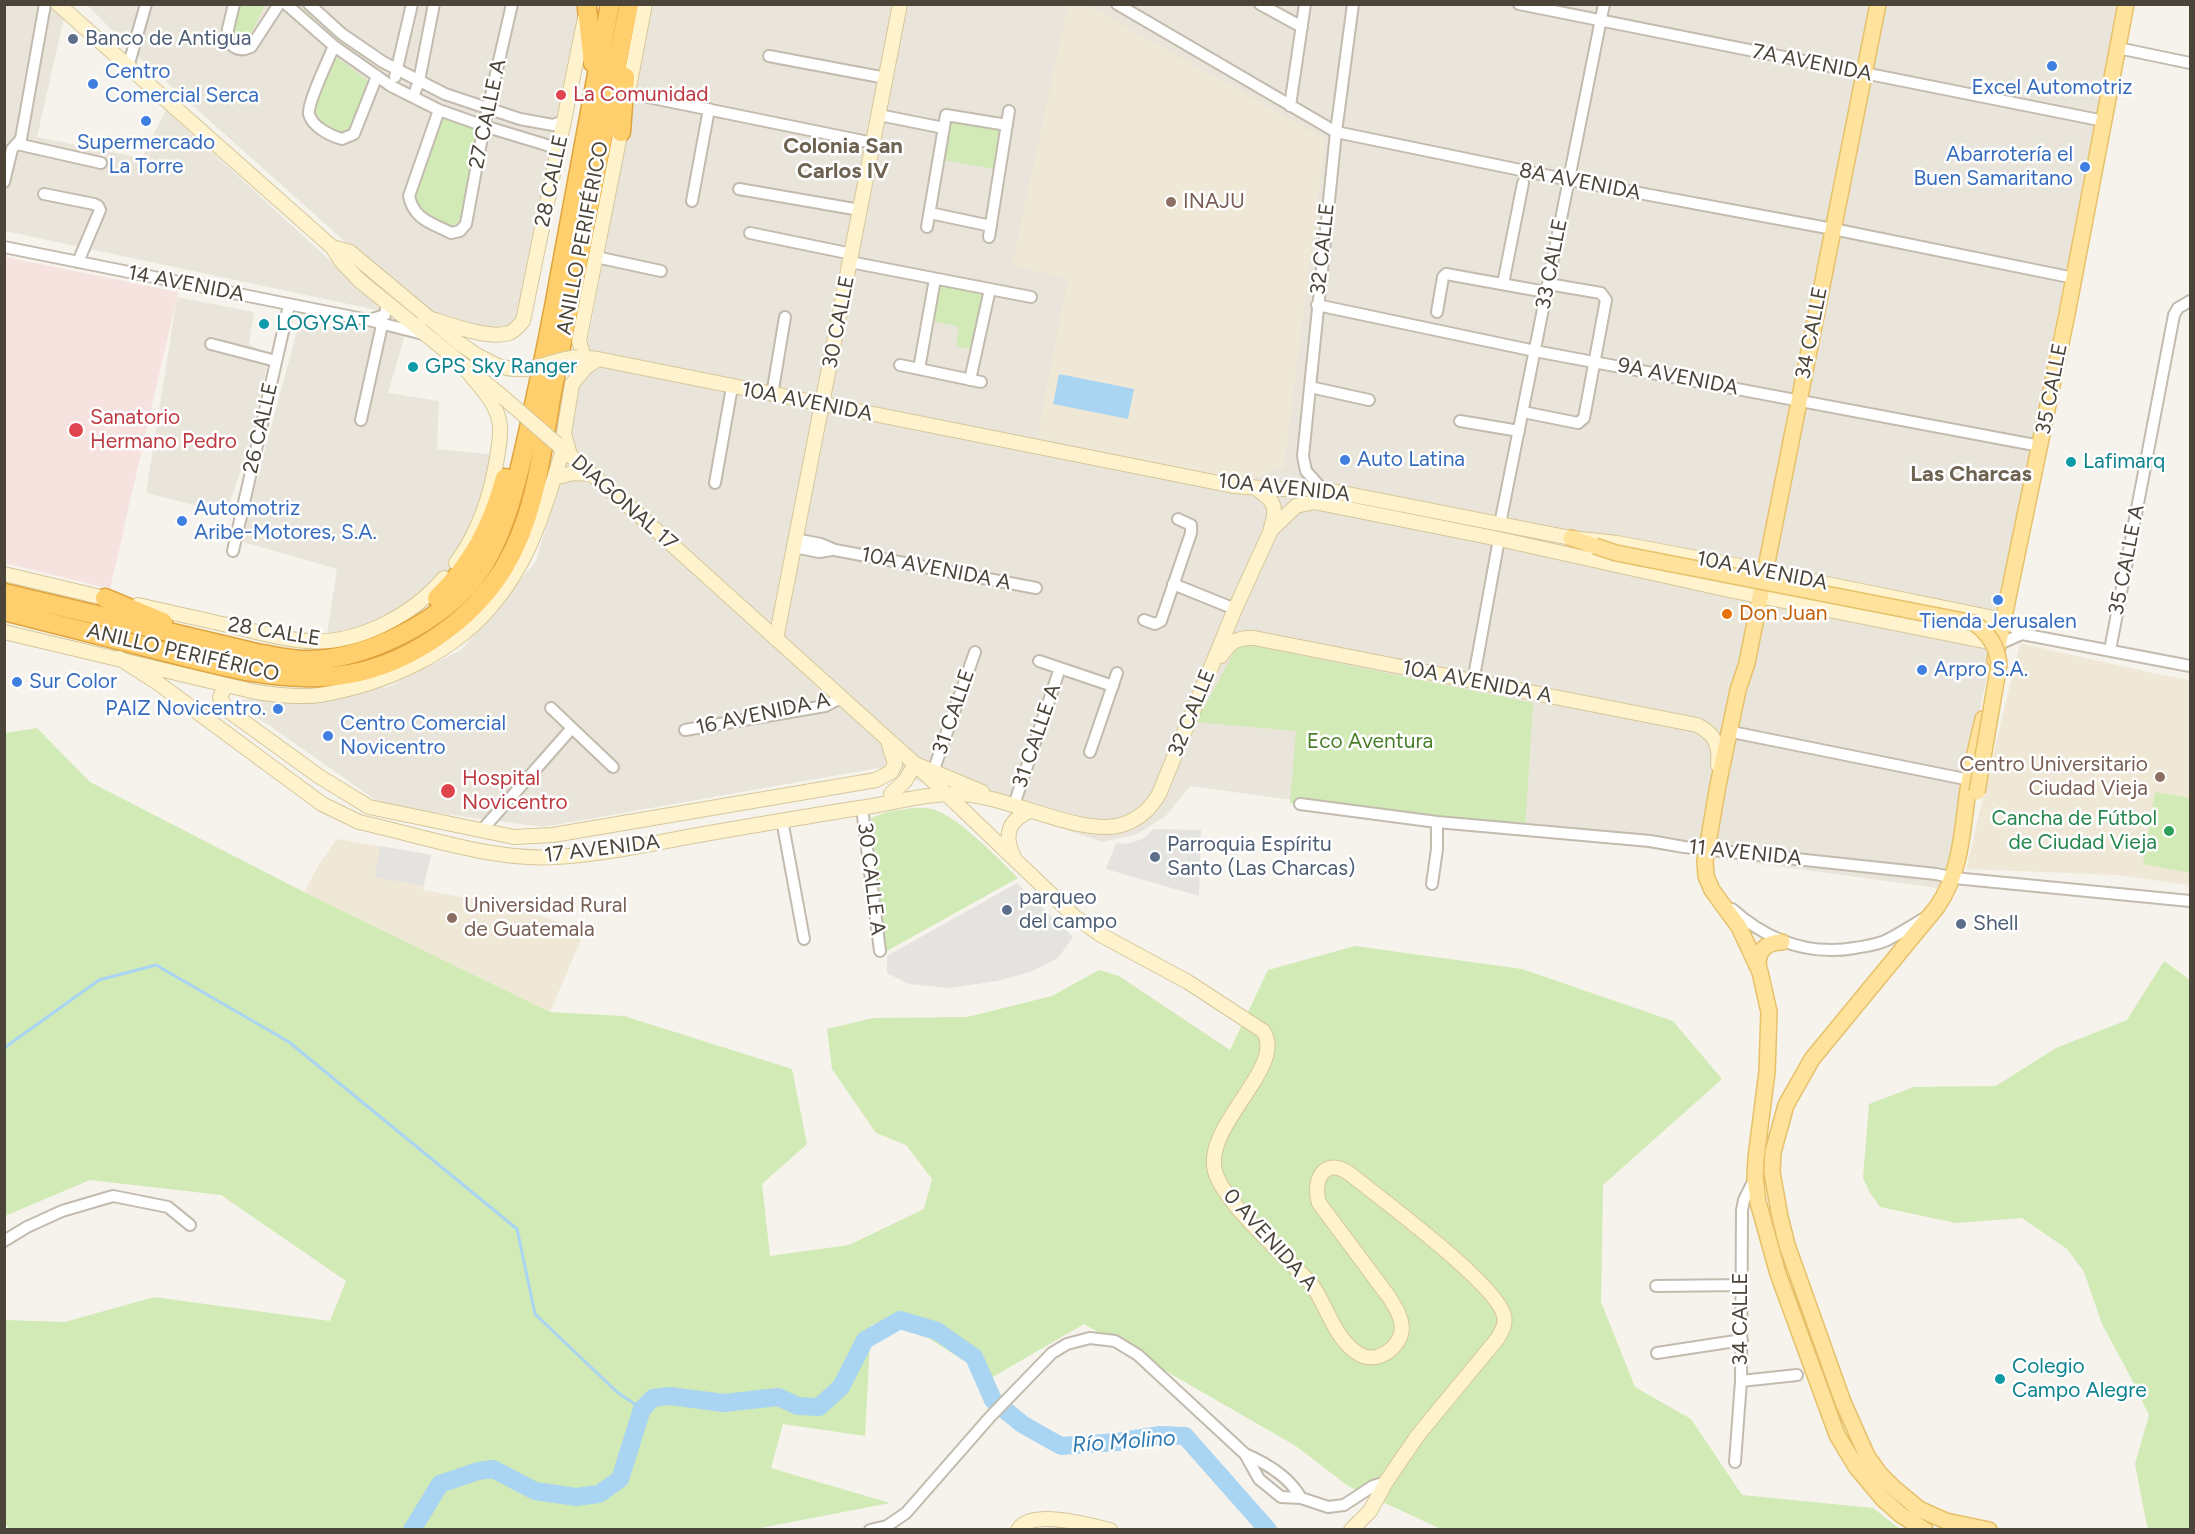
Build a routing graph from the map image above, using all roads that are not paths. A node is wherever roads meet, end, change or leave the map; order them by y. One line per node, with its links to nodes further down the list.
1 (45, 4): 57 (street)
2 (58, 4): 33 (street, DIAGONAL 17)
3 (146, 4): 33 (street)
4 (234, 4): 5 (street)
5 (279, 4)
6 (286, 4): 28 (street)
7 (309, 4): 25 (street)
8 (326, 4): 25 (street)
9 (412, 4): 34 (street)
10 (434, 4): 38 (street)
11 (512, 4): 44 (street, 27 CALLE A)
12 (610, 4): 39 (highway, ANILLO PERIFÉRICO)
13 (630, 4): 54 (highway); 146 (highway, ANILLO PERIFÉRICO)
14 (645, 4): 41 (street)
15 (900, 4): 37 (street, 30 CALLE)
16 (1117, 4): 43 (street, 8A AVENIDA)
17 (1260, 4): 27 (street)
18 (1305, 4): 27 (street)
19 (1353, 4): 55 (street, 32 CALLE)
20 (1519, 4): 26 (street, 7A AVENIDA)
21 (1604, 4): 26 (street, 33 CALLE)
22 (1878, 4): 35 (main road, 34 CALLE)
23 (2126, 4): 30 (main road, 35 CALLE)
24 (587, 6): 39 (highway); 50 (street, 28 CALLE)
25 (323, 17): 28 (street); 34 (street)
26 (1601, 21): 35 (street, 7A AVENIDA); 60 (street, 33 CALLE)
27 (1302, 27): 43 (street)
28 (317, 31): 29 (street)
29 (334, 46): 36 (street); 36 (street)
30 (2118, 48): 32 (street); 49 (main road, 35 CALLE)
31 (769, 56): 37 (street)
32 (2190, 63)
33 (128, 67): 73 (street, DIAGONAL 17)
34 (398, 71): 38 (street); 40 (street)
35 (1865, 74): 49 (street, 7A AVENIDA); 70 (main road, 34 CALLE)
36 (377, 76): 40 (street)
37 (886, 78): 48 (street, 30 CALLE)
38 (419, 81): 42 (street); 44 (street)
39 (595, 83): 153 (highway, ANILLO PERIFÉRICO)
40 (391, 86): 42 (street)
41 (628, 93): 45 (street); 54 (street)
42 (413, 97): 46 (street)
43 (1290, 106): 55 (street, 8A AVENIDA)
44 (488, 109): 50 (street); 52 (street, 27 CALLE A)
45 (709, 109): 56 (street); 65 (street)
46 (439, 110): 52 (street); 52 (street, 27 CALLE A)
47 (1010, 111): 51 (street)
48 (879, 115): 53 (street); 56 (street, 30 CALLE)
49 (2104, 121): 79 (main road, 35 CALLE)
50 (564, 122): 58 (street, 28 CALLE)
51 (1007, 125): 53 (street); 68 (street)
52 (484, 126): 58 (street)
53 (944, 128): 67 (street)
54 (621, 132): 75 (street)
55 (1336, 132): 60 (street, 8A AVENIDA); 88 (street, 32 CALLE)
56 (873, 143): 66 (street, 30 CALLE)
57 (17, 144): 59 (street); 61 (street)
58 (557, 157): 90 (street, 28 CALLE)
59 (101, 163)
60 (1569, 180): 70 (street, 8A AVENIDA); 82 (street, 33 CALLE)
61 (4, 182)
62 (1524, 183): 81 (street)
63 (739, 189): 66 (street)
64 (44, 194): 77 (street)
65 (692, 201)
66 (860, 210): 76 (street, 30 CALLE)
67 (930, 213): 68 (street); 69 (street)
68 (991, 226): 72 (street)
69 (927, 227)
70 (1833, 229): 79 (street, 8A AVENIDA); 110 (main road, 34 CALLE)
71 (750, 232): 76 (street)
72 (989, 237)
73 (332, 247): 86 (street, DIAGONAL 17); 90 (street, DIAGONAL 17)
74 (4, 248): 77 (street, 14 AVENIDA)
75 (596, 257): 78 (street); 97 (street)
76 (851, 258): 80 (street); 111 (street, 30 CALLE)
77 (78, 262): 87 (street, 14 AVENIDA)
78 (661, 271)
79 (2074, 278): 116 (main road, 35 CALLE)
80 (935, 279): 83 (street); 103 (street)
81 (1503, 284): 82 (street); 89 (street)
82 (1547, 288): 96 (street, 33 CALLE); 98 (street)
83 (990, 289): 84 (street); 104 (street)
84 (1031, 297)
85 (2190, 301): 152 (street, 35 CALLE A)
86 (387, 304): 92 (street); 94 (street, DIAGONAL 17)
87 (289, 305): 92 (street, 14 AVENIDA); 99 (street, 26 CALLE)
88 (1317, 305): 96 (street, 9A AVENIDA); 107 (street, 32 CALLE)
89 (1437, 312)
90 (425, 317): 102 (street, DIAGONAL 17, bridge)
91 (784, 317): 108 (street)
92 (368, 320): 93 (street, 14 AVENIDA)
93 (382, 325): 94 (street, 14 AVENIDA); 113 (street)
94 (423, 334): 101 (street, DIAGONAL 17)
95 (211, 344): 99 (street)
96 (1535, 351): 98 (street, 9A AVENIDA); 112 (street, 33 CALLE)
97 (586, 358): 102 (street, DIAGONAL 17, bridge); 106 (street, 10A AVENIDA); 117 (street)
98 (1593, 360): 110 (street, 9A AVENIDA); 112 (street)
99 (276, 361): 131 (street, 26 CALLE)
100 (900, 365): 103 (street)
101 (464, 367): 117 (street, DIAGONAL 17, bridge); 140 (street, 28 CALLE)
102 (535, 369): 153 (highway)
103 (918, 369): 104 (street)
104 (969, 380): 105 (street)
105 (981, 382)
106 (732, 387): 108 (street, 10A AVENIDA); 120 (street)
107 (1310, 387): 109 (street); 122 (street, 32 CALLE)
108 (772, 395): 111 (street, 10A AVENIDA)
109 (1369, 400)
110 (1798, 401): 116 (street, 9A AVENIDA); 133 (main road, 34 CALLE)
111 (822, 405): 121 (street, 10A AVENIDA); 130 (street, 30 CALLE)
112 (1523, 412): 115 (street, 33 CALLE)
113 (361, 420)
114 (1460, 421): 115 (street)
115 (1519, 431): 125 (street, 33 CALLE)
116 (2040, 446): 145 (main road, 35 CALLE)
117 (563, 450): 118 (street, DIAGONAL 17); 119 (street, ANILLO PERIFÉRICO)
118 (592, 474): 119 (street); 149 (street, DIAGONAL 17)
119 (554, 478): 163 (street, ANILLO PERIFÉRICO)
120 (715, 483)
121 (1256, 488): 122 (street, 10A AVENIDA); 126 (street)
122 (1322, 489): 125 (street, 10A AVENIDA)
123 (1296, 506): 126 (street, 32 CALLE); 127 (street, 10A AVENIDA)
124 (1178, 519): 135 (street)
125 (1500, 524): 127 (street); 128 (street, 10A AVENIDA)
126 (1271, 530): 141 (street, 32 CALLE)
127 (1453, 530): 129 (street, 10A AVENIDA)
128 (1571, 538): 132 (street, 10A AVENIDA); 179 (main road, bridge)
129 (1499, 539): 137 (street, 10A AVENIDA); 162 (street)
130 (795, 543): 136 (street, 10A AVENIDA A); 149 (street, 30 CALLE)
131 (233, 551)
132 (1734, 565): 133 (street, 10A AVENIDA); 137 (street)
133 (1764, 571): 139 (main road, 34 CALLE); 145 (street, 10A AVENIDA)
134 (4, 573): 140 (street)
135 (1173, 584): 141 (street); 144 (street)
136 (1036, 588)
137 (1729, 590): 139 (street, 10A AVENIDA)
138 (4, 593): 151 (highway, ANILLO PERIFÉRICO)
139 (1760, 596): 150 (street, 10A AVENIDA); 157 (main road, 34 CALLE)
140 (105, 598): 151 (highway)
141 (1235, 609): 161 (street, 32 CALLE)
142 (4, 611): 146 (highway, ANILLO PERIFÉRICO)
143 (4, 620): 146 (highway)
144 (1144, 620)
145 (2004, 620): 148 (street, 10A AVENIDA); 150 (main road, 35 CALLE)
146 (48, 622)
147 (4, 632): 155 (street, ANILLO PERIFÉRICO)
148 (2022, 634): 150 (street); 152 (street, 10A AVENIDA)
149 (776, 639): 165 (street, DIAGONAL 17)
150 (1999, 644): 179 (main road, 35 CALLE)
151 (220, 645): 153 (highway, ANILLO PERIFÉRICO)
152 (2110, 650): 158 (street, 10A AVENIDA)
153 (365, 651)
154 (975, 652): 176 (street, 31 CALLE)
155 (119, 658): 163 (street, ANILLO PERIFÉRICO); 171 (street, 17 AVENIDA)
156 (1039, 661): 159 (street)
157 (1747, 663): 170 (main road, 34 CALLE); 178 (main road, 34 CALLE)
158 (2190, 666)
159 (1060, 668): 164 (street); 182 (street, 31 CALLE A)
160 (1117, 673): 164 (street)
161 (1207, 677): 162 (street, 10A AVENIDA A); 188 (street, 32 CALLE)
162 (1473, 682): 178 (street, 10A AVENIDA A)
163 (225, 686): 167 (street, 17 AVENIDA)
164 (1113, 686): 173 (street)
165 (840, 698): 169 (street, 16 AVENIDA A); 172 (street, DIAGONAL 17)
166 (551, 708): 168 (street)
167 (237, 718): 171 (street); 192 (street, 17 AVENIDA)
168 (572, 728): 175 (street); 192 (street)
169 (685, 730)
170 (1737, 733): 179 (street); 191 (main road, 34 CALLE)
171 (227, 735): 193 (street, 17 AVENIDA)
172 (888, 741): 174 (street, DIAGONAL 17); 177 (street)
173 (1089, 752)
174 (915, 764): 176 (street, DIAGONAL 17); 180 (street); 181 (street, DIAGONAL 17)
175 (613, 768)
176 (933, 772): 182 (street, DIAGONAL 17)
177 (876, 780): 180 (street); 189 (street, 17 AVENIDA)
178 (1718, 785): 191 (main road, 34 CALLE)
179 (1974, 786): 196 (main road)
180 (891, 794): 184 (street)
181 (945, 794): 182 (street, 17 AVENIDA); 184 (street, 17 AVENIDA); 195 (street, 0 AVENIDA A)
182 (1010, 803): 186 (street, 17 AVENIDA)
183 (1300, 804): 190 (street, 11 AVENIDA)
184 (878, 805): 185 (street, 17 AVENIDA)
185 (862, 808): 187 (street, 17 AVENIDA); 203 (street, 30 CALLE A)
186 (1030, 811): 188 (street, 17 AVENIDA); 195 (street)
187 (782, 820): 193 (street, 17 AVENIDA); 201 (street)
188 (1132, 820)
189 (632, 821): 192 (street, 17 AVENIDA); 193 (street)
190 (1437, 822): 194 (street, 11 AVENIDA); 197 (street)
191 (1711, 823): 194 (main road, 34 CALLE)
192 (482, 830)
193 (636, 846)
194 (1707, 848): 196 (street, 11 AVENIDA); 198 (main road, 34 CALLE)
195 (1014, 856): 216 (street, 0 AVENIDA A)
196 (1953, 878): 199 (street, 11 AVENIDA); 200 (main road)
197 (1432, 884)
198 (1712, 890): 202 (street); 204 (main road)
199 (2190, 901)
200 (1929, 916): 202 (street); 223 (main road)
201 (804, 939)
202 (1782, 942): 204 (main road)
203 (880, 951)
204 (1760, 972): 205 (main road)
205 (1755, 1178): 208 (street, 34 CALLE); 222 (main road)
206 (190, 1225): 207 (street)
207 (4, 1241)
208 (1742, 1285): 209 (street); 210 (street, 34 CALLE)
209 (1656, 1286)
210 (1742, 1340): 211 (street); 213 (street, 34 CALLE)
211 (1657, 1353)
212 (1797, 1375): 213 (street)
213 (1741, 1381): 215 (street, 34 CALLE)
214 (1245, 1454): 217 (street); 217 (street); 218 (street)
215 (1735, 1462)
216 (1386, 1482): 217 (street); 221 (street, 0 AVENIDA A)
217 (1300, 1498)
218 (870, 1530)
219 (1018, 1530): 220 (street)
220 (1110, 1530)
221 (1351, 1530)
222 (1925, 1530)
223 (1989, 1530)

